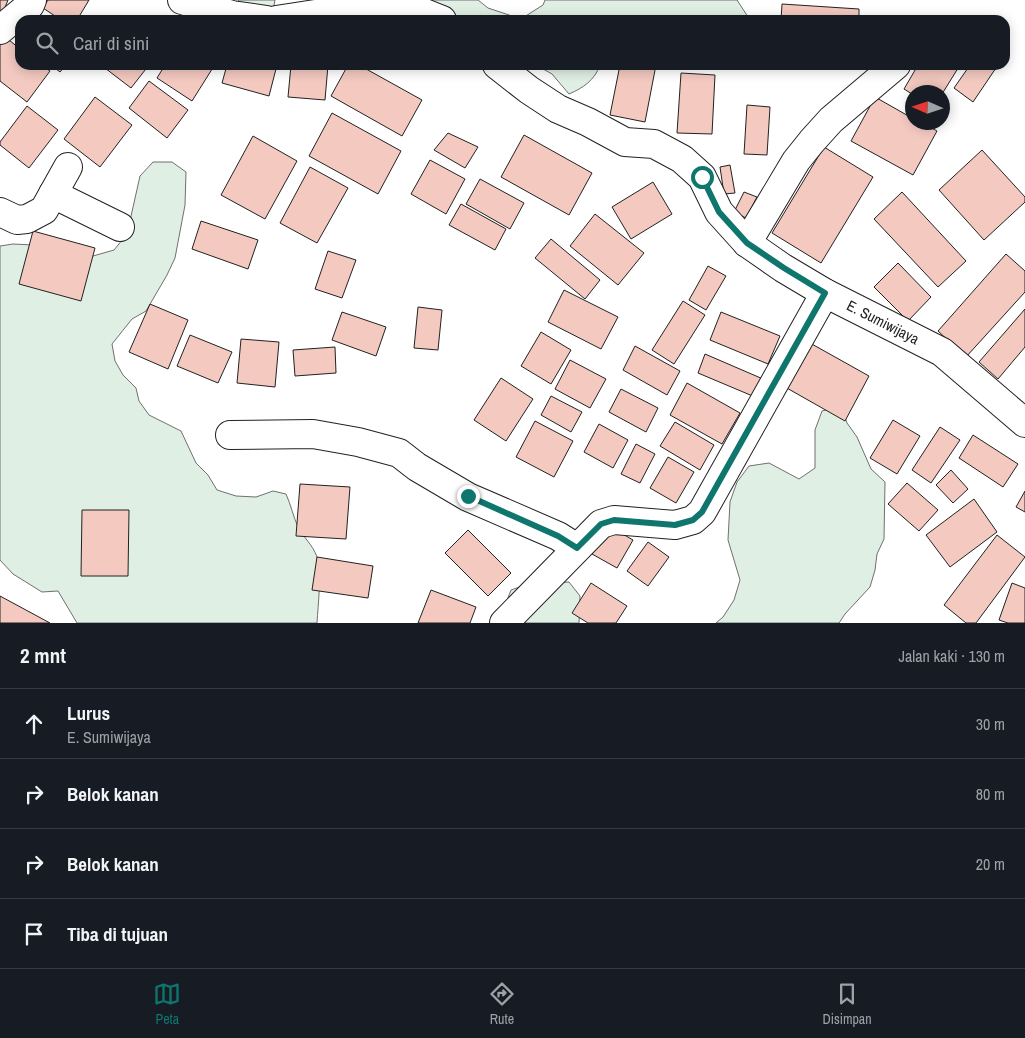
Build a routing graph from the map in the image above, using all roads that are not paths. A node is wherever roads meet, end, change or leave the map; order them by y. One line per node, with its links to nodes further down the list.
1 (32, 0): 3 (street)
2 (182, 0): 4 (street)
3 (18, 15)
4 (232, 15)
5 (309, 15): 6 (street)
6 (430, 15)
7 (15, 18): 8 (street)
8 (0, 30)
9 (503, 70): 15 (street, E. Sumiwijaya)
10 (890, 70): 15 (street)
11 (68, 167): 12 (street)
12 (53, 194): 13 (street); 14 (street)
13 (0, 212)
14 (120, 227)
15 (747, 243): 16 (street, E. Sumiwijaya)
16 (825, 293): 17 (street, E. Sumiwijaya); 19 (street)
17 (1025, 423)
18 (230, 435): 19 (street)
19 (577, 548): 20 (street)
20 (504, 623)

